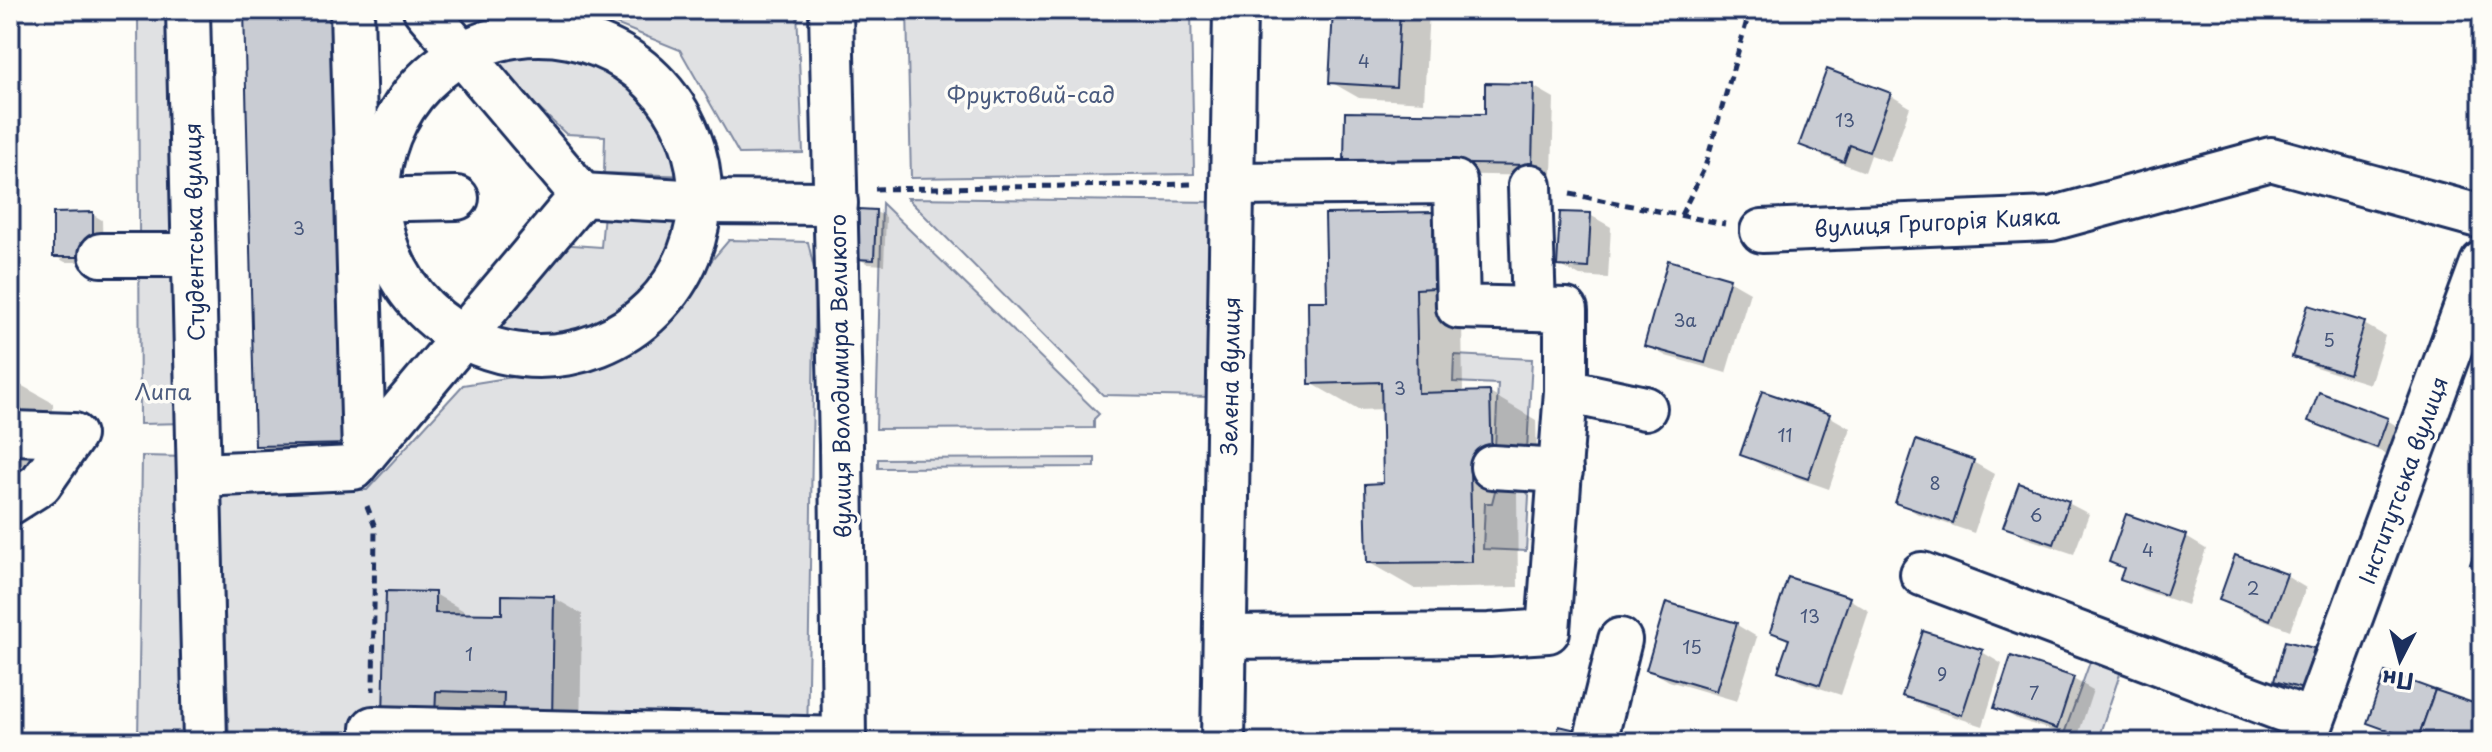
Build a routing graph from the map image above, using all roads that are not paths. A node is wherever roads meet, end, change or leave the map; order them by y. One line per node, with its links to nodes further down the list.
1 (188, 10): 17 (street, Студентська вулиця)
2 (352, 10): 12 (street)
3 (425, 10): 6 (street)
4 (831, 10): 10 (street, вулиця Володимира Великого)
5 (1235, 10): 7 (street, Зелена вулиця)
6 (461, 53): 9 (street); 12 (street); 13 (street)
7 (1234, 184): 19 (street); 30 (street, Зелена вулиця)
8 (1530, 186): 19 (street)
9 (582, 195): 13 (street); 20 (street)
10 (836, 197): 13 (street); 34 (street, вулиця Володимира Великого)
11 (457, 198): 12 (street)
12 (367, 200): 20 (street); 24 (street)
13 (701, 202): 20 (street)
14 (2482, 217): 15 (street, вулиця Григорія Кияка)
15 (1762, 231)
16 (101, 255): 17 (street)
17 (192, 255): 27 (street, Студентська вулиця)
18 (2482, 263): 33 (street, Інститутська вулиця)
19 (1534, 309): 21 (street)
20 (463, 337): 24 (street)
21 (1566, 391): 22 (street); 26 (street)
22 (1645, 408)
23 (13, 433): 28 (street)
24 (358, 462): 27 (street)
25 (1492, 467): 26 (street)
26 (1561, 471): 30 (street)
27 (200, 475): 35 (street, Студентська вулиця)
28 (10, 503)
29 (1922, 574): 33 (street)
30 (1225, 637): 36 (street, Зелена вулиця)
31 (1620, 640): 37 (street)
32 (373, 728): 34 (street)
33 (2309, 731)
34 (844, 740)
35 (205, 742)
36 (1223, 742)
37 (1595, 742)

